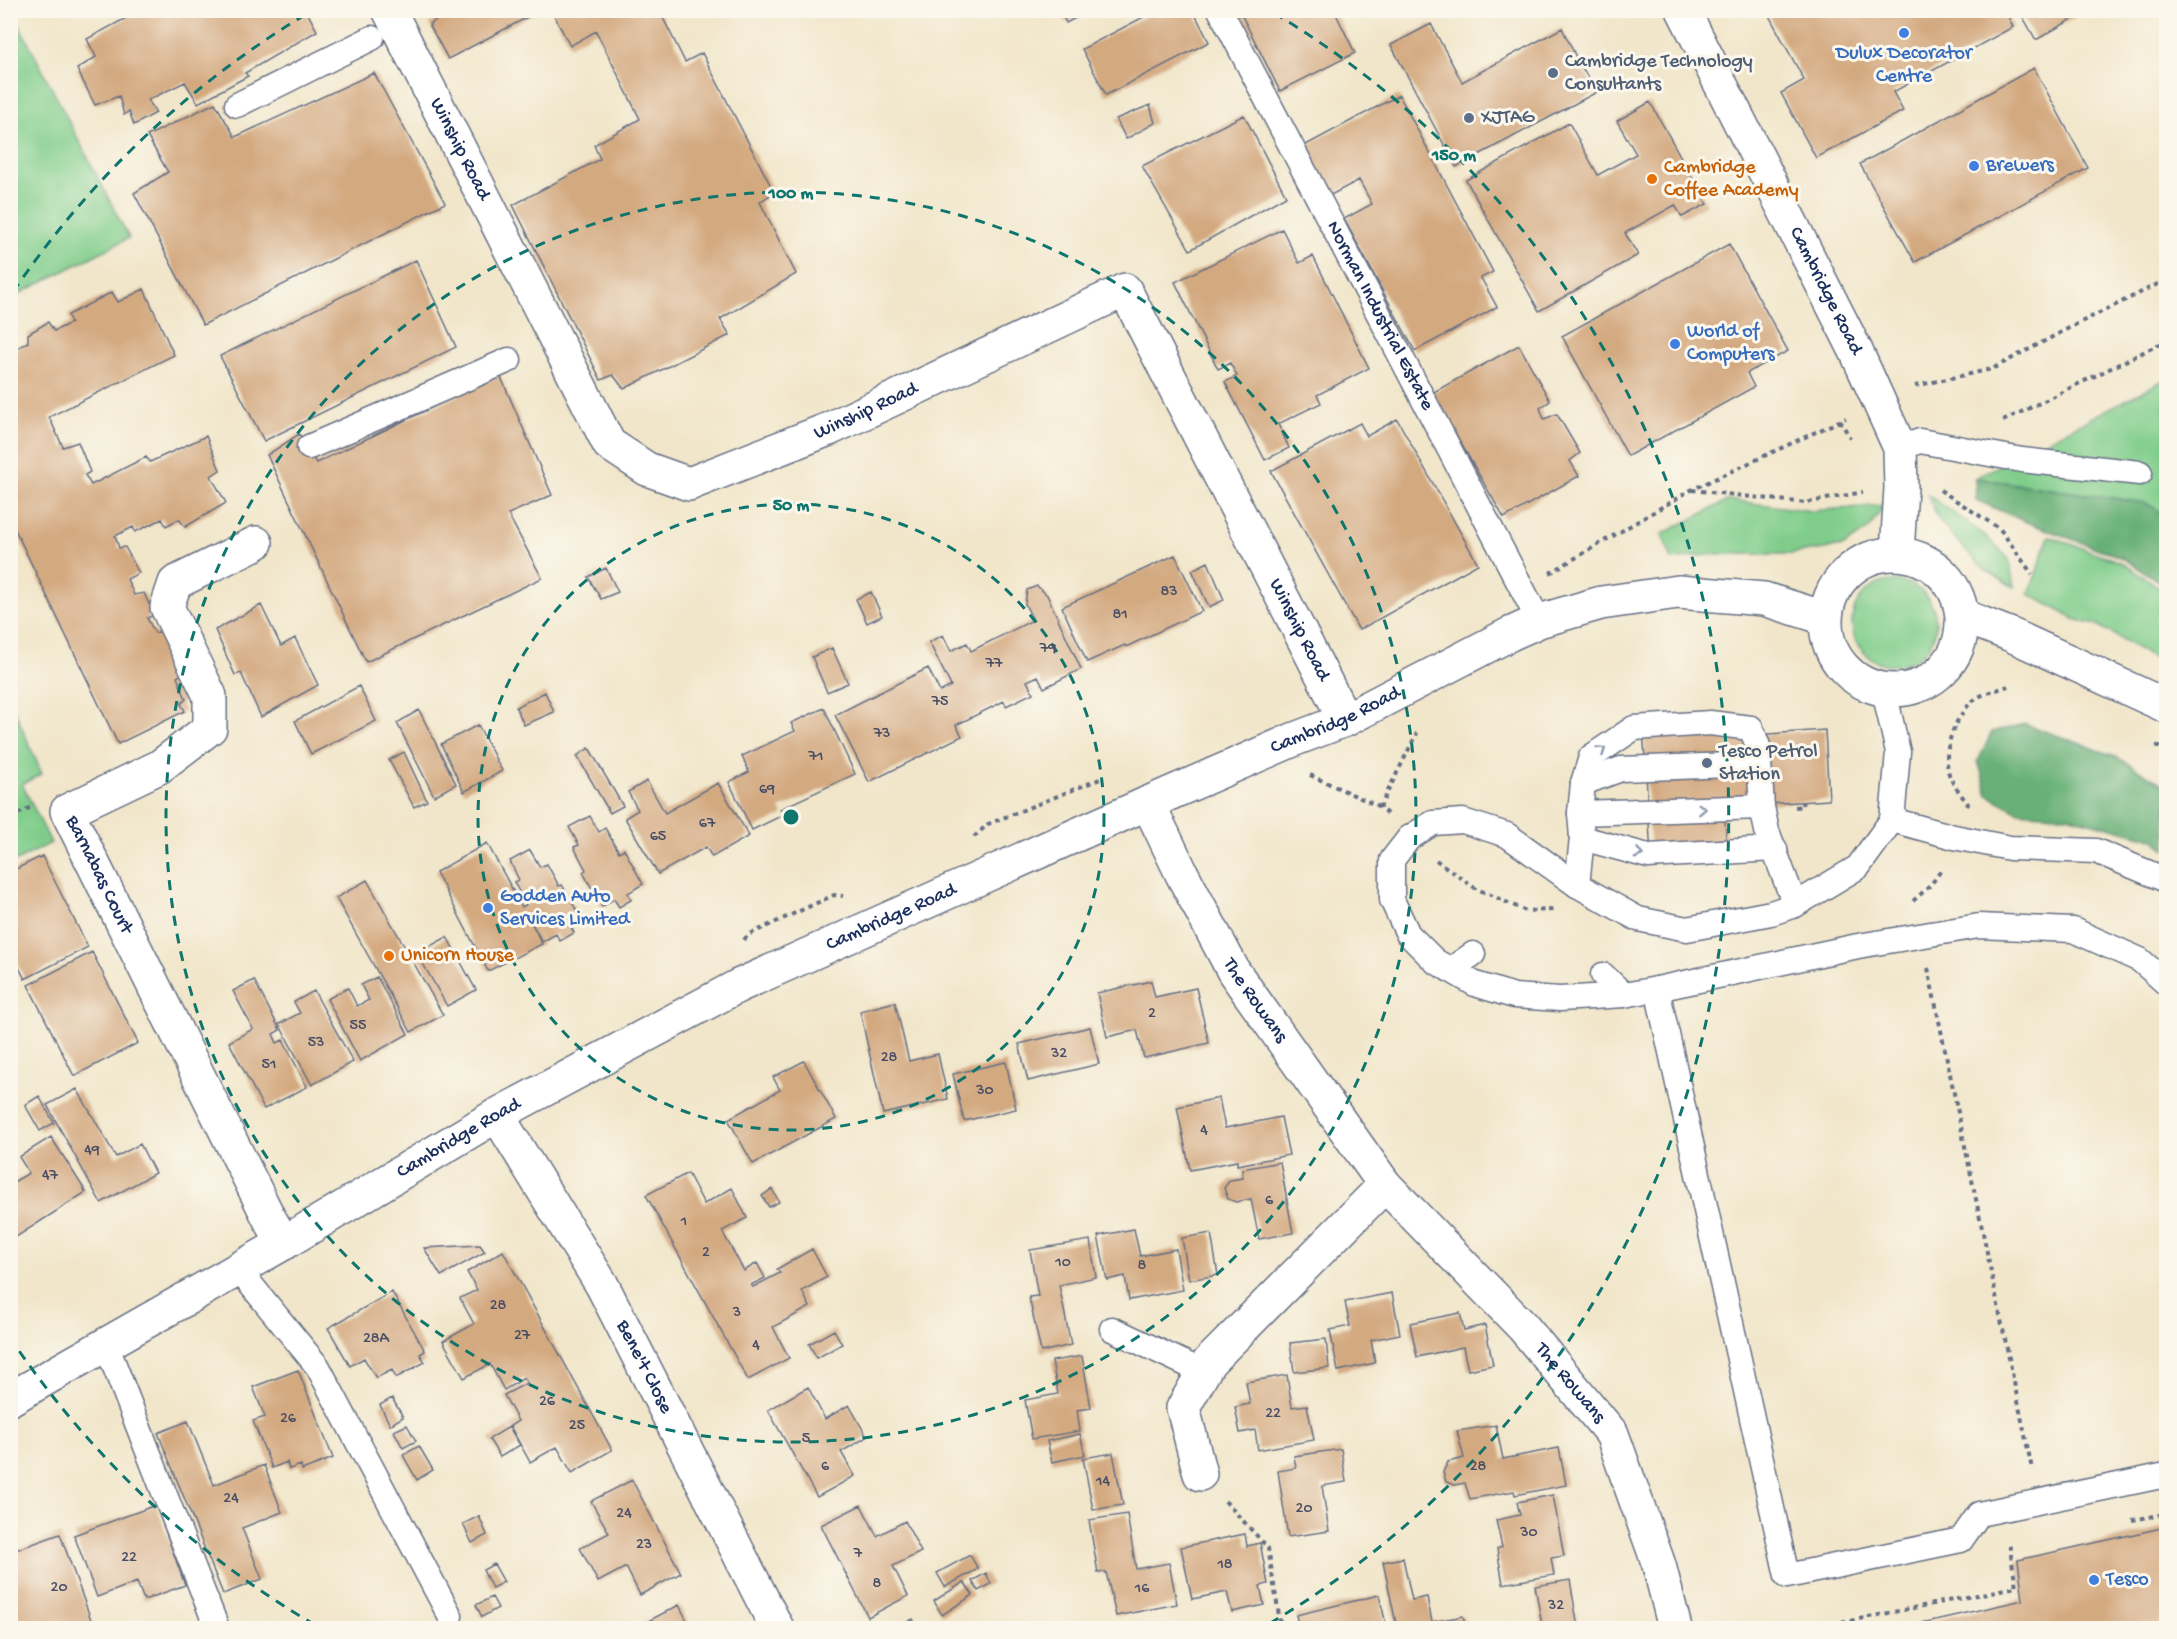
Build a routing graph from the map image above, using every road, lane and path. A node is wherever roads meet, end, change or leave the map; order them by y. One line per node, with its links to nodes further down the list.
1 (389, 10): 24 (street, Winship Road)
2 (1220, 10): 21 (lane, Norman Industrial Estate)
3 (1683, 10): 11 (street, Cambridge Road)
4 (372, 38): 5 (lane)
5 (237, 105)
6 (2166, 280): 9 (path)
7 (2166, 341): 12 (path)
8 (509, 360): 10 (lane)
9 (1911, 387)
10 (309, 447)
11 (1900, 448): 12 (lane); 14 (street, Cambridge Road)
12 (1976, 453): 13 (lane)
13 (2140, 473)
14 (1901, 488): 15 (path); 17 (street, Cambridge Road); 18 (path)
15 (1692, 490)
16 (256, 543): 49 (street, Barnabas Court)
17 (1897, 553): 19 (street); 20 (street)
18 (2032, 574)
19 (1963, 616): 22 (street); 23 (street)
20 (1825, 618): 21 (street, Cambridge Road); 22 (street)
21 (1539, 621): 24 (street, Cambridge Road)
22 (1884, 691): 34 (lane)
23 (2166, 706)
24 (1345, 720): 30 (street, Cambridge Road)
25 (2150, 741): 26 (path)
26 (2166, 752)
27 (1758, 764): 29 (lane); 29 (lane, one-way to 27); 32 (lane)
28 (1301, 770): 31 (path)
29 (1583, 783): 33 (lane)
30 (1148, 803): 47 (street, Cambridge Road); 48 (street, The Rowans)
31 (1380, 807)
32 (1762, 807): 33 (lane, one-way to 32); 36 (lane)
33 (1580, 813): 35 (lane)
34 (1892, 820): 37 (lane); 39 (lane)
35 (1582, 838): 36 (lane, one-way to 36); 38 (lane)
36 (1775, 849): 39 (lane)
37 (2166, 880)
38 (1577, 885): 39 (lane); 42 (lane)
39 (1795, 905)
40 (1473, 954): 42 (lane)
41 (1926, 961): 55 (path)
42 (1450, 970): 46 (lane)
43 (1604, 975): 46 (lane)
44 (2166, 983): 45 (lane)
45 (1657, 989): 46 (lane); 57 (lane)
46 (1624, 995)
47 (497, 1115): 49 (street, Cambridge Road); 63 (street, Bene't Close)
48 (1385, 1185): 53 (street); 65 (street, The Rowans)
49 (284, 1243): 50 (street, Cambridge Road)
50 (238, 1269): 52 (street, Cambridge Road); 61 (lane)
51 (1112, 1329): 53 (lane)
52 (106, 1344): 54 (street, Cambridge Road); 62 (lane)
53 (1203, 1372): 56 (street)
54 (10, 1399)
55 (2032, 1470)
56 (1200, 1474): 64 (path)
57 (2166, 1475)
58 (2166, 1514): 59 (path)
59 (2122, 1521)
60 (2018, 1540): 66 (path)
61 (450, 1616)
62 (217, 1629)
63 (777, 1629)
64 (1281, 1629)
65 (1675, 1629)
66 (1815, 1629)

